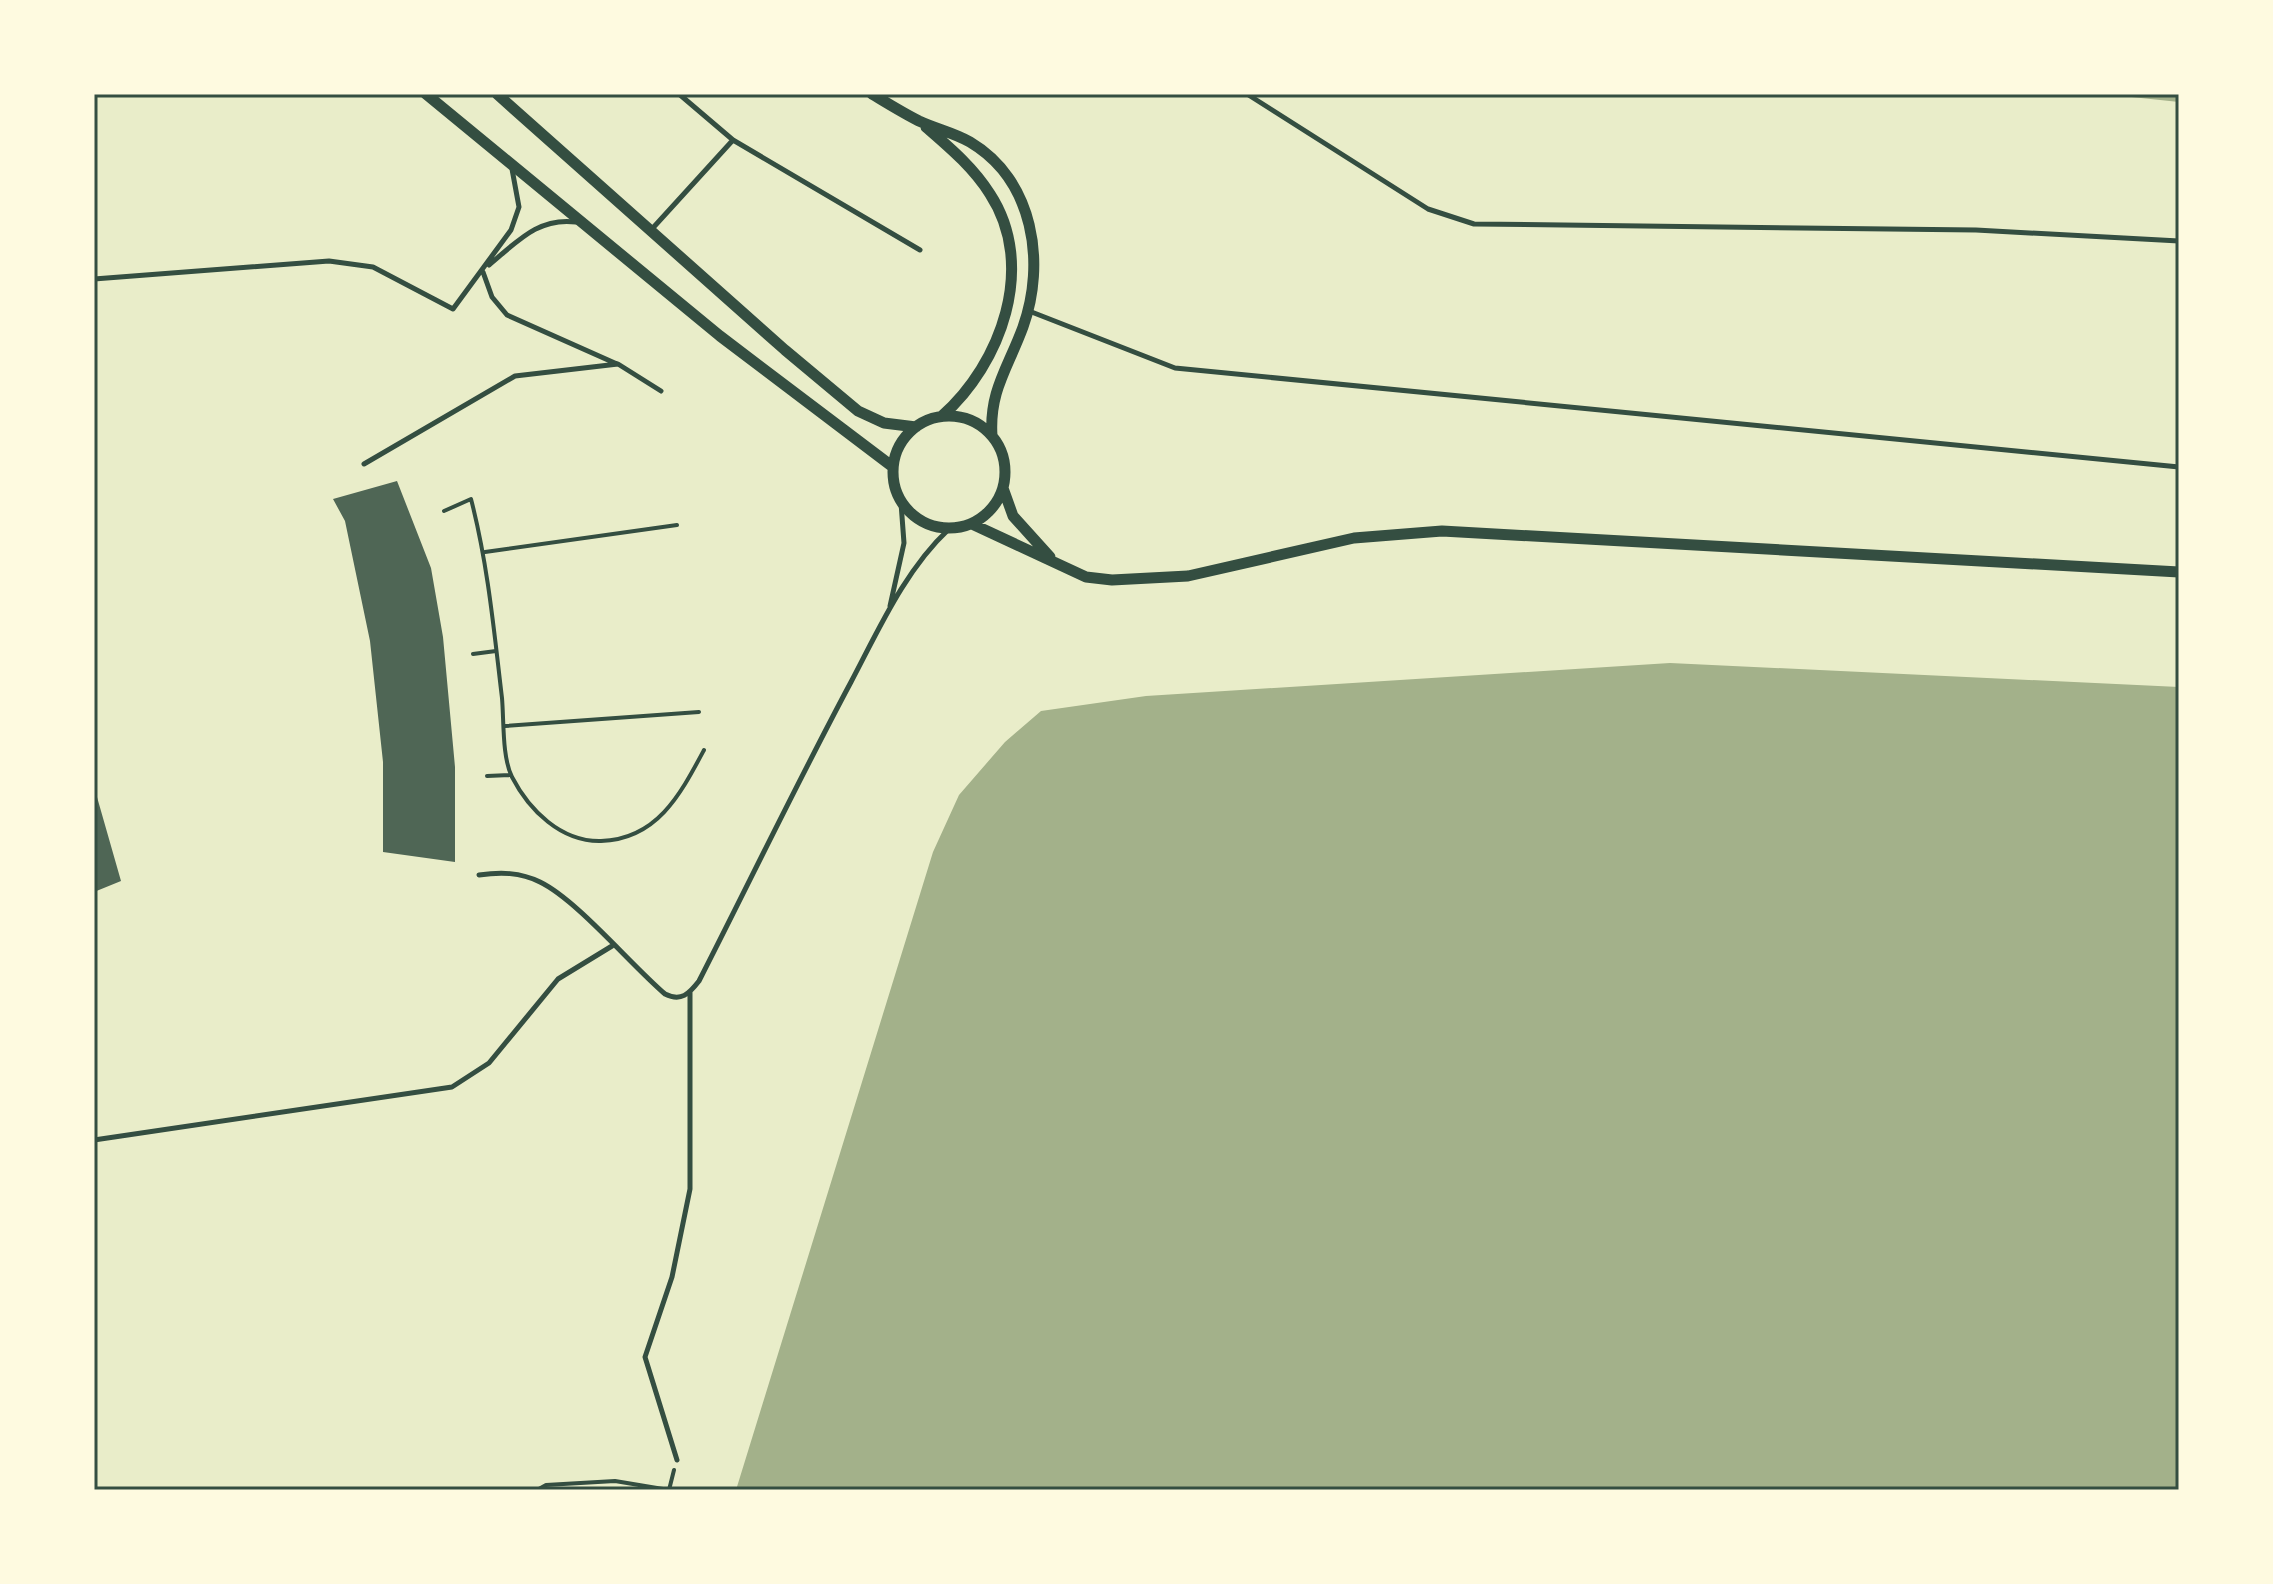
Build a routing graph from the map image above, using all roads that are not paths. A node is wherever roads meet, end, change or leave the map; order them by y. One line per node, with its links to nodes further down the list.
1 (426, 94): 8 (street)
2 (497, 94): 10 (street)
3 (679, 94): 7 (lane)
4 (872, 94): 6 (street)
5 (1247, 94): 11 (lane)
6 (920, 121): 15 (street); 18 (street)
7 (733, 140): 10 (lane); 12 (lane)
8 (510, 161): 9 (street); 13 (lane)
9 (585, 224): 13 (lane); 22 (street)
10 (650, 231): 19 (street)
11 (2179, 241)
12 (920, 250)
13 (482, 271): 14 (lane); 16 (lane)
14 (94, 279)
15 (1028, 311): 20 (street); 23 (lane)
16 (618, 364): 17 (lane); 21 (lane)
17 (661, 391)
18 (942, 416): 19 (street); 20 (street)
19 (916, 427): 22 (street)
20 (992, 436): 24 (street)
21 (364, 464)
22 (893, 467): 25 (street)
23 (2179, 467)
24 (1003, 488): 26 (street); 28 (street)
25 (901, 503): 27 (street); 30 (lane)
26 (972, 524): 27 (street); 28 (street)
27 (949, 529): 30 (lane)
28 (1058, 566): 29 (street)
29 (2179, 572)
30 (889, 611): 33 (lane)
31 (479, 875): 32 (lane)
32 (612, 946): 33 (lane); 34 (lane)
33 (690, 992): 35 (lane)
34 (94, 1140)
35 (677, 1460)

